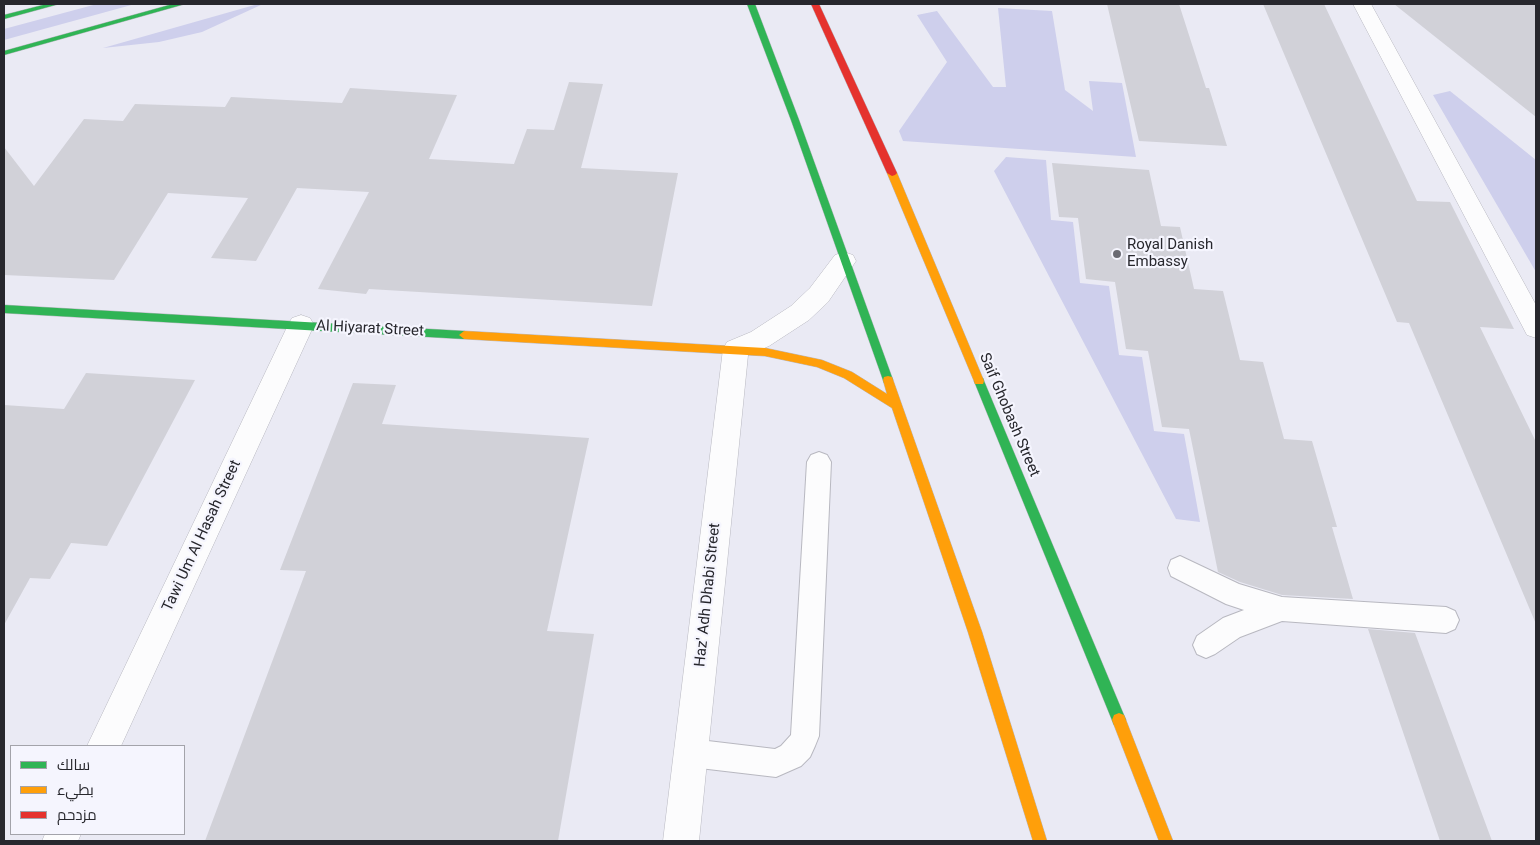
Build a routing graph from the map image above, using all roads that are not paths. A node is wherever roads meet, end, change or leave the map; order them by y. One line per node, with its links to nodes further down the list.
1 (55, 4): 6 (street)
2 (181, 4): 9 (street)
3 (751, 4): 10 (street)
4 (815, 4): 26 (street, Saif Ghobash Street)
5 (1362, 4): 11 (street)
6 (37, 9): 7 (lane); 8 (street)
7 (4, 11)
8 (4, 18)
9 (4, 53)
10 (844, 261): 15 (street, Al Hiyarat Street); 16 (street)
11 (1527, 296): 14 (street)
12 (4, 309): 13 (street, Al Hiyarat Street)
13 (301, 325): 15 (street, Al Hiyarat Street); 22 (street, Tawi Um Al Hasah Street)
14 (1536, 328)
15 (736, 349): 16 (street, Al Hiyarat Street); 23 (street, Haz' Adh Dhabi Street)
16 (898, 406): 25 (street)
17 (819, 462): 23 (lane)
18 (1180, 568): 19 (lane)
19 (1282, 609): 20 (lane); 21 (lane)
20 (1446, 620)
21 (1206, 645)
22 (104, 745)
23 (691, 753): 24 (street, Haz' Adh Dhabi Street)
24 (681, 841)
25 (1040, 841)
26 (1166, 841)

